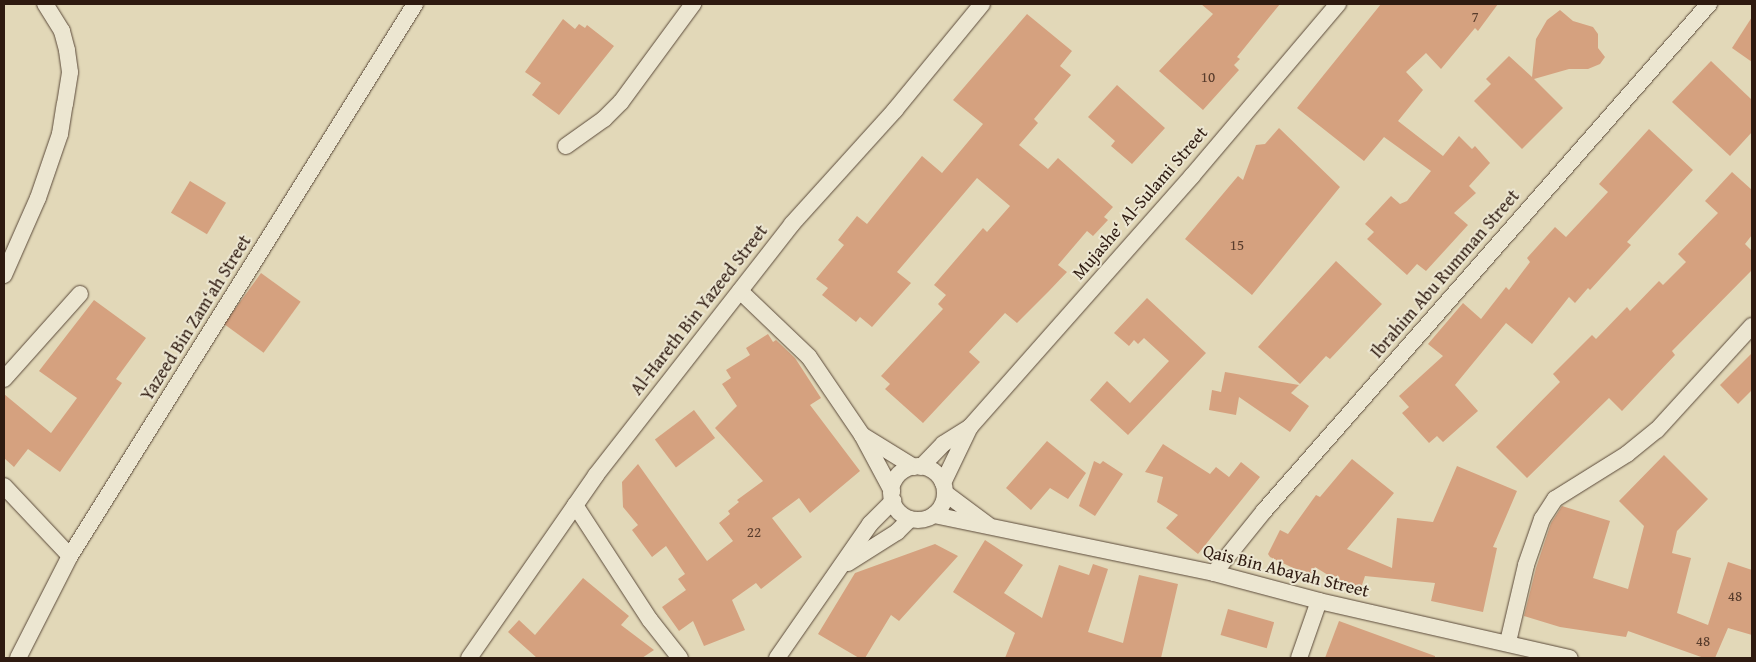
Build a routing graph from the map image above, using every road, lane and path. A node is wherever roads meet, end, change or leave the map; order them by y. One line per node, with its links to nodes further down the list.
1 (45, 4): 8 (street)
2 (415, 4): 23 (street, Yazeed Bin Zam‘ah Street)
3 (693, 4): 7 (street)
4 (982, 4): 9 (street, Al-Hareth Bin Yazeed Street)
5 (1338, 4): 13 (street, Mujashe‘ Al-Sulami Street)
6 (1709, 4): 25 (street, Ibrahim Abu Rumman Street)
7 (566, 146)
8 (4, 275)
9 (740, 291): 14 (street); 19 (street, Al-Hareth Bin Yazeed Street)
10 (80, 294): 12 (street)
11 (1752, 326): 27 (street)
12 (4, 379)
13 (970, 427): 15 (street, Mujashe‘ Al-Sulami Street); 17 (street, Mujashe‘ Al-Sulami Street)
14 (862, 435): 15 (street); 18 (street)
15 (917, 467): 17 (street); 18 (street)
16 (4, 486): 23 (street)
17 (944, 488): 20 (street); 22 (street, Qais Bin Abayah Street)
18 (892, 496): 21 (street); 24 (street)
19 (575, 505): 29 (street, Al-Hareth Bin Yazeed Street); 30 (street)
20 (934, 515): 21 (street); 22 (street, Qais Bin Abayah Street)
21 (910, 519): 24 (street)
22 (991, 528): 25 (street, Qais Bin Abayah Street)
23 (70, 556): 28 (street, Yazeed Bin Zam‘ah Street)
24 (842, 566): 31 (street)
25 (1214, 573): 26 (street, Qais Bin Abayah Street)
26 (1319, 602): 27 (street, Qais Bin Abayah Street); 32 (street)
27 (1508, 642): 33 (street, Qais Bin Abayah Street)
28 (18, 658)
29 (469, 658)
30 (680, 658)
31 (777, 658)
32 (1300, 658)
33 (1570, 658)

